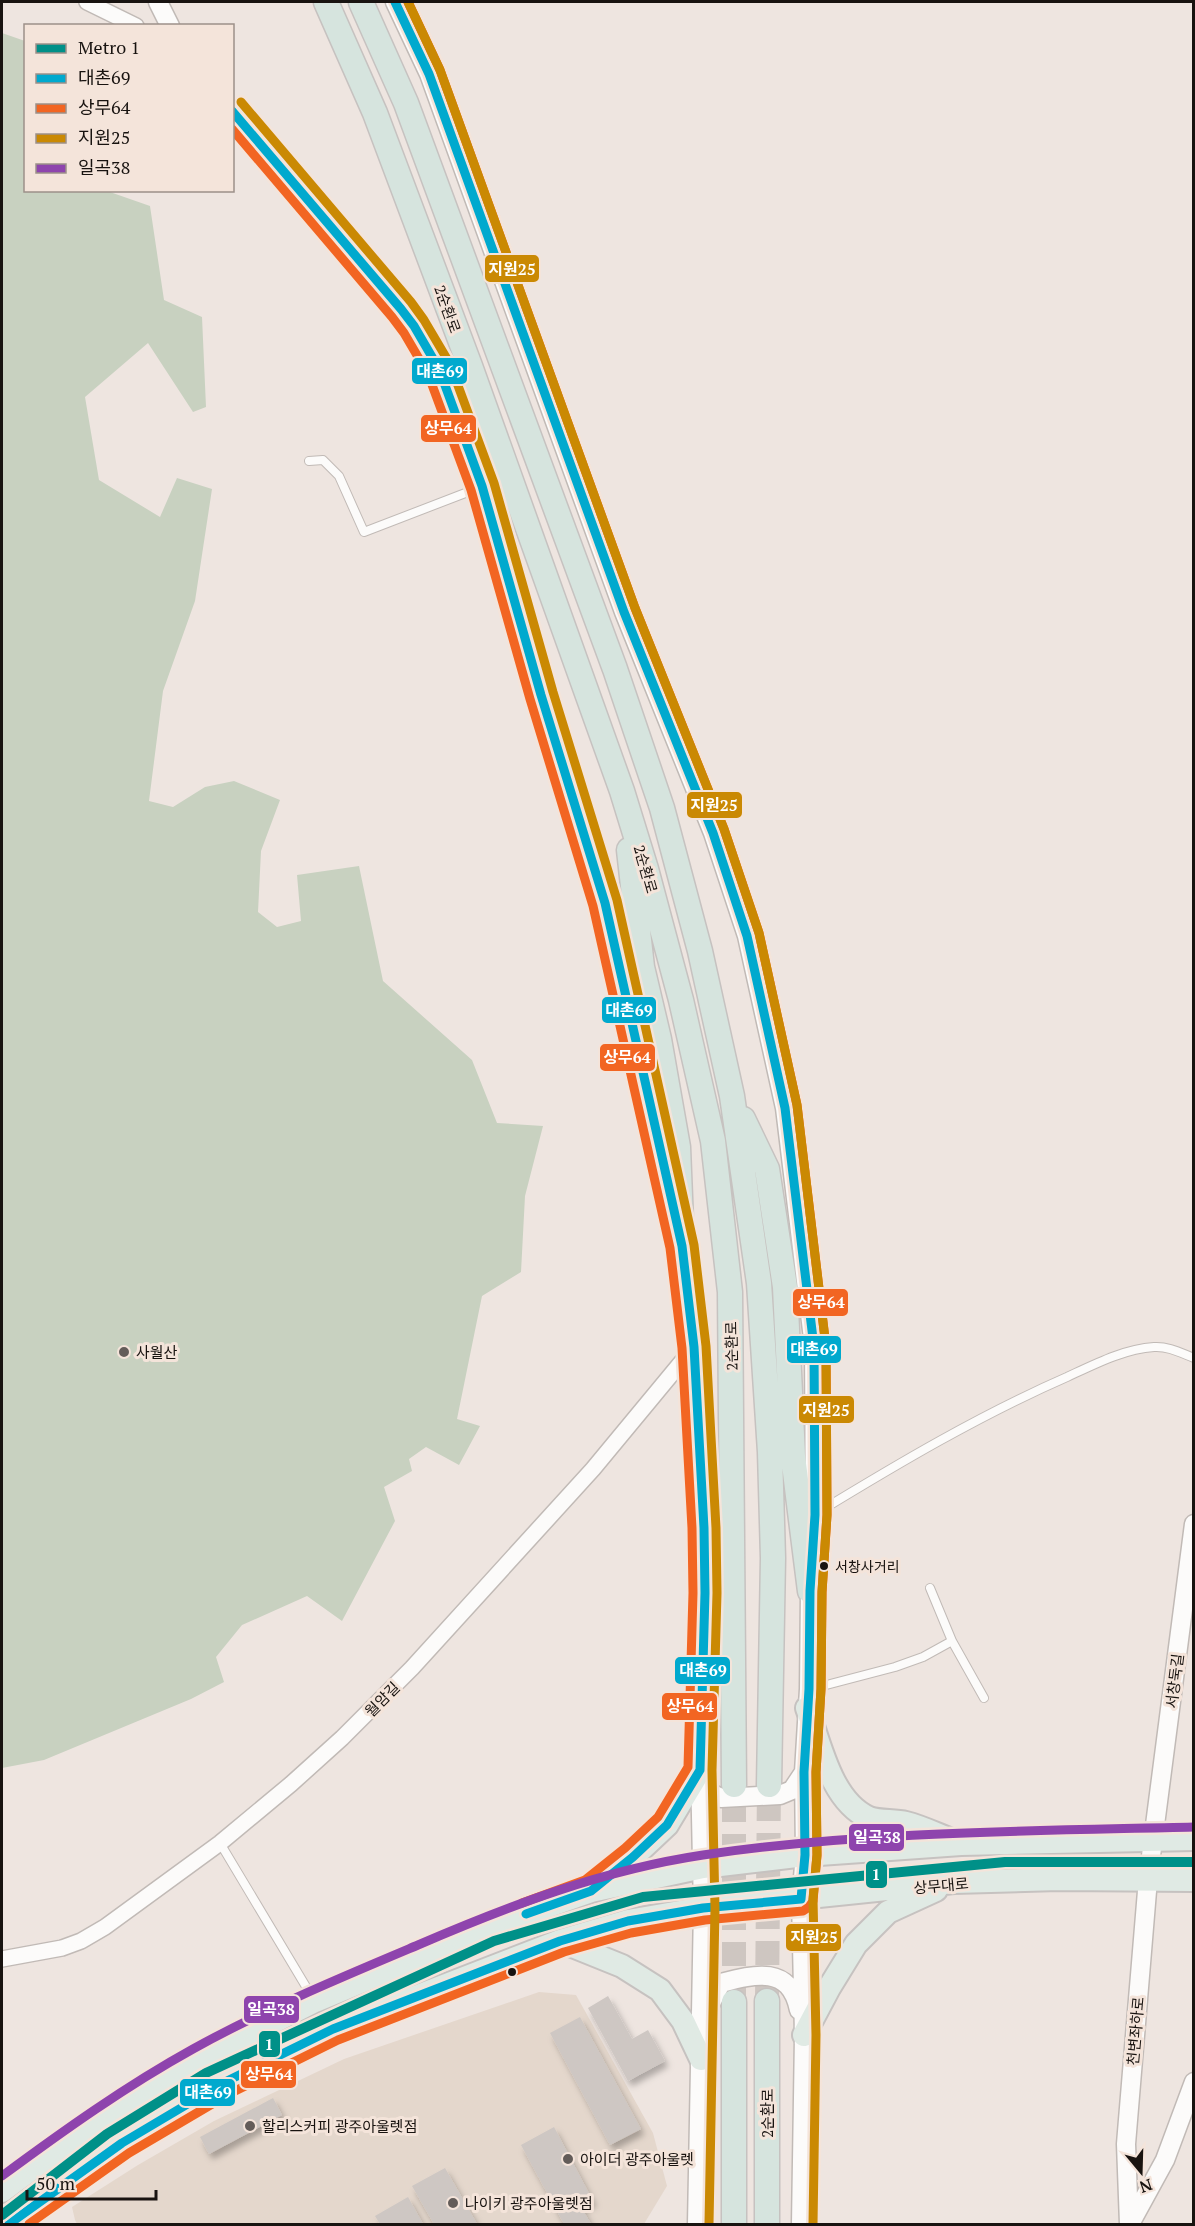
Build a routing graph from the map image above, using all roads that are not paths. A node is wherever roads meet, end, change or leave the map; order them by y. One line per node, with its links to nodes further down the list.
1 (87, 2): 6 (street)
2 (158, 2): 7 (street)
3 (326, 2): 11 (highway, 2순환로)
4 (361, 2): 12 (highway, 2순환로)
5 (395, 2): 16 (street)
6 (132, 24)
7 (169, 24)
8 (234, 112): 10 (street)
9 (309, 461): 10 (lane)
10 (482, 486): 13 (street)
11 (622, 790): 13 (highway); 25 (highway, 2순환로)
12 (732, 1096): 19 (highway); 26 (highway, 2순환로)
13 (682, 1246): 14 (street)
14 (694, 1347): 23 (street); 29 (street, 월암길)
15 (1194, 1358): 16 (lane)
16 (815, 1515): 19 (street)
17 (1194, 1524): 27 (street, 서창둑길)
18 (930, 1588): 20 (lane)
19 (810, 1592): 22 (street)
20 (952, 1641): 21 (lane); 22 (lane)
21 (984, 1698)
22 (808, 1699): 24 (street); 30 (main road)
23 (700, 1770): 24 (street); 32 (street); 36 (main road)
24 (804, 1772): 31 (street)
25 (734, 1785)
26 (769, 1785)
27 (1154, 1839): 28 (main road); 30 (main road); 33 (street, 천변좌하로)
28 (1194, 1839)
29 (220, 1843): 40 (street, 월암길); 41 (lane)
30 (960, 1844): 31 (main road)
31 (805, 1855): 32 (main road); 37 (street)
32 (704, 1867): 36 (main road); 38 (street)
33 (1148, 1880): 34 (main road, 상무대로); 35 (main road, 상무대로); 54 (street, 천변좌하로)
34 (1194, 1880)
35 (954, 1882): 37 (main road, 상무대로); 45 (main road)
36 (591, 1891): 41 (main road)
37 (801, 1899): 38 (main road, 상무대로); 45 (street)
38 (703, 1908): 39 (main road, 상무대로); 44 (street)
39 (560, 1941): 46 (main road); 49 (main road, 상무대로)
40 (3, 1962)
41 (315, 2001): 48 (main road)
42 (767, 2001): 52 (highway, 2순환로)
43 (734, 2002): 51 (highway)
44 (702, 2022): 45 (street); 46 (street)
45 (804, 2035): 53 (street)
46 (701, 2059): 50 (street)
47 (1194, 2082): 54 (street)
48 (2, 2191)
49 (9, 2224)
50 (697, 2224)
51 (734, 2224)
52 (767, 2224)
53 (801, 2224)
54 (1130, 2224)

